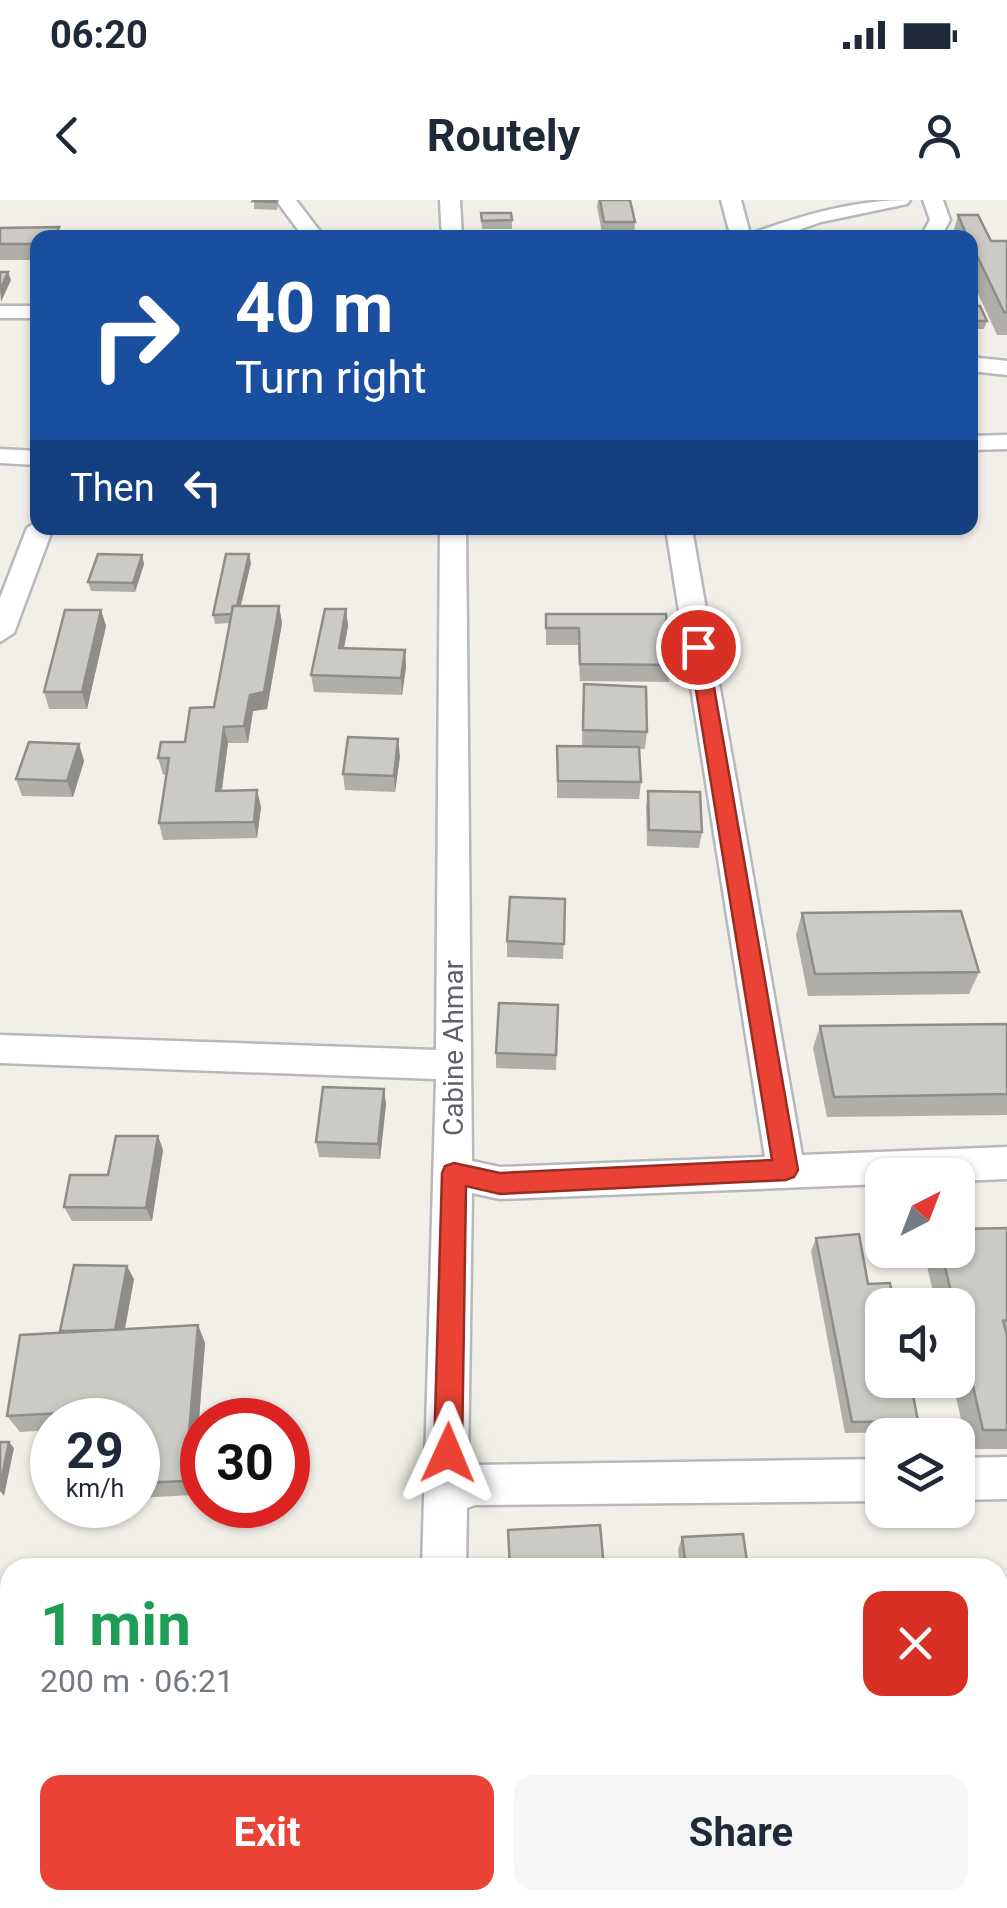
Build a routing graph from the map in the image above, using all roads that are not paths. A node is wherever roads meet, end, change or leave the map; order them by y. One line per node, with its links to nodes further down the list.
1 (286, 200): 6 (street)
2 (450, 200): 7 (street)
3 (731, 200): 8 (street)
4 (900, 200): 9 (street)
5 (933, 200): 10 (street)
6 (309, 230)
7 (452, 230)
8 (739, 230)
9 (779, 230)
10 (934, 230)
11 (0, 312): 12 (street)
12 (30, 312)
13 (978, 365): 14 (street)
14 (1007, 368)
15 (1007, 442): 16 (street)
16 (978, 443)
17 (0, 456): 18 (street)
18 (30, 458)
19 (37, 535): 22 (street)
20 (453, 535): 24 (street, Cabine Ahmar)
21 (680, 535): 26 (street)
22 (0, 633)
23 (0, 1050): 24 (street)
24 (453, 1065): 27 (street, Cabine Ahmar)
25 (1007, 1164): 26 (street)
26 (786, 1170): 27 (street)
27 (454, 1173): 31 (street, Cabine Ahmar)
28 (1007, 1478): 29 (street)
29 (975, 1479)
30 (865, 1480): 31 (street)
31 (447, 1493): 32 (street, Cabine Ahmar)
32 (444, 1558)

